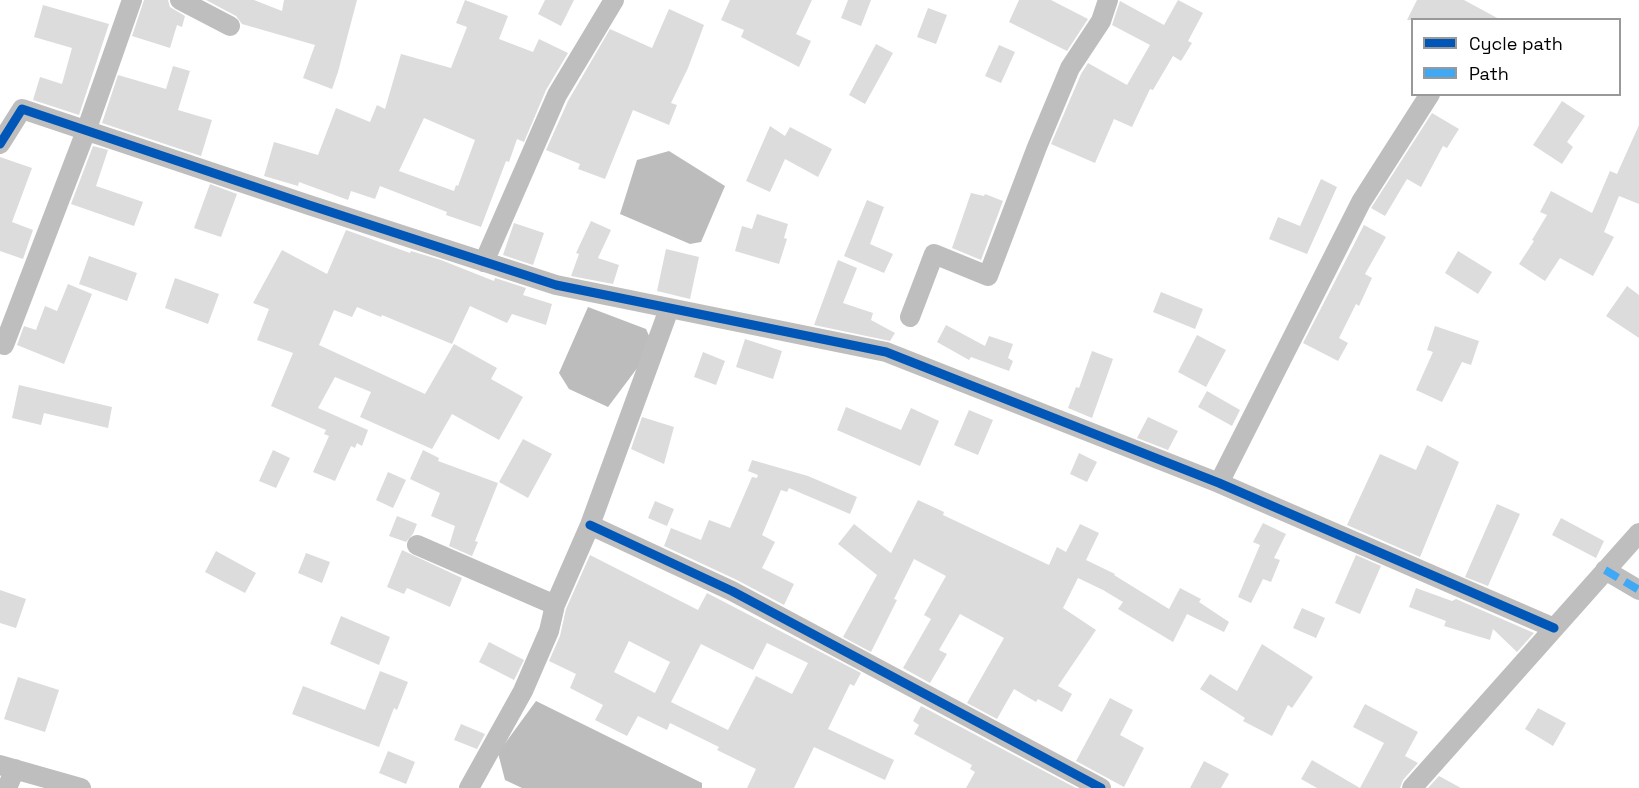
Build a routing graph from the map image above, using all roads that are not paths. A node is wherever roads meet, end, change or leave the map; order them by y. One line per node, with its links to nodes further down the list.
1 (132, 0): 7 (street)
2 (180, 0): 5 (street)
3 (614, 0): 9 (street)
4 (1108, 0): 11 (street)
5 (230, 26)
6 (1429, 96): 13 (street)
7 (86, 130): 8 (street); 9 (street); 12 (street)
8 (0, 144)
9 (484, 262): 10 (street)
10 (669, 309): 13 (street); 14 (street)
11 (910, 317)
12 (4, 345)
13 (1219, 483): 20 (street)
14 (590, 525): 19 (street); 25 (street)
15 (1639, 532): 17 (street)
16 (417, 545): 19 (street)
17 (1605, 570): 18 (street); 20 (street)
18 (1639, 590)
19 (555, 605): 24 (street)
20 (1554, 628): 26 (street)
21 (8, 767): 22 (street); 23 (street)
22 (7, 788)
23 (81, 788)
24 (469, 788)
25 (1101, 788)
26 (1412, 788)

